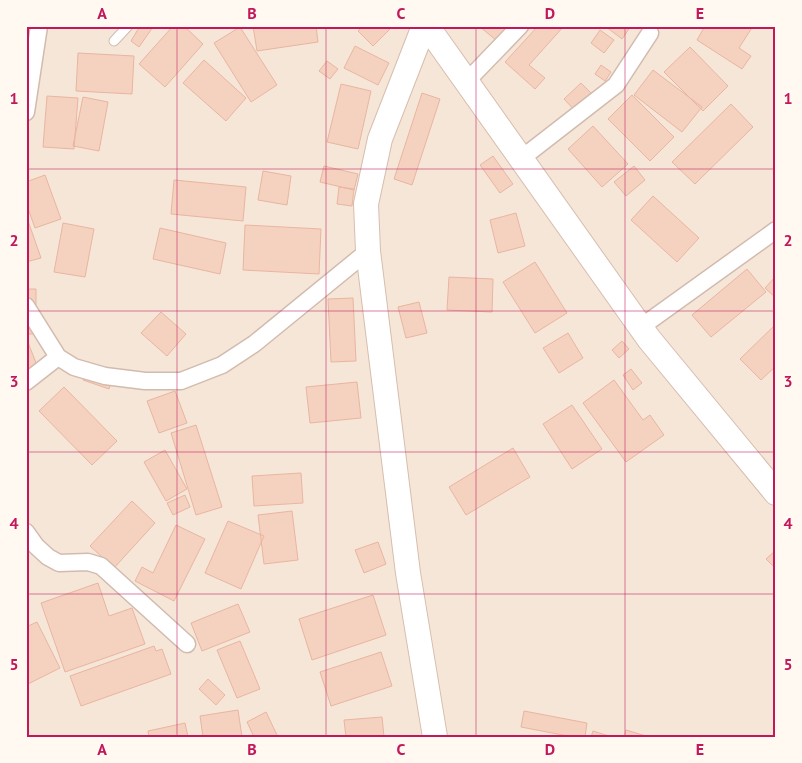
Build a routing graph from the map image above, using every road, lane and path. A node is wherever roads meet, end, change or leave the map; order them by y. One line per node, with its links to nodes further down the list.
1 (40, 26): 8 (street)
2 (128, 26): 6 (lane)
3 (426, 26): 7 (street); 11 (street)
4 (520, 26): 7 (street)
5 (650, 33): 9 (street)
6 (114, 41)
7 (466, 82): 9 (street)
8 (26, 112)
9 (522, 158): 13 (street)
10 (776, 230): 13 (street)
11 (368, 251): 14 (street); 19 (street)
12 (26, 306): 14 (street)
13 (641, 327): 16 (street)
14 (58, 357): 15 (street)
15 (26, 382)
16 (776, 493)
17 (26, 532): 18 (street)
18 (187, 644)
19 (435, 737)

